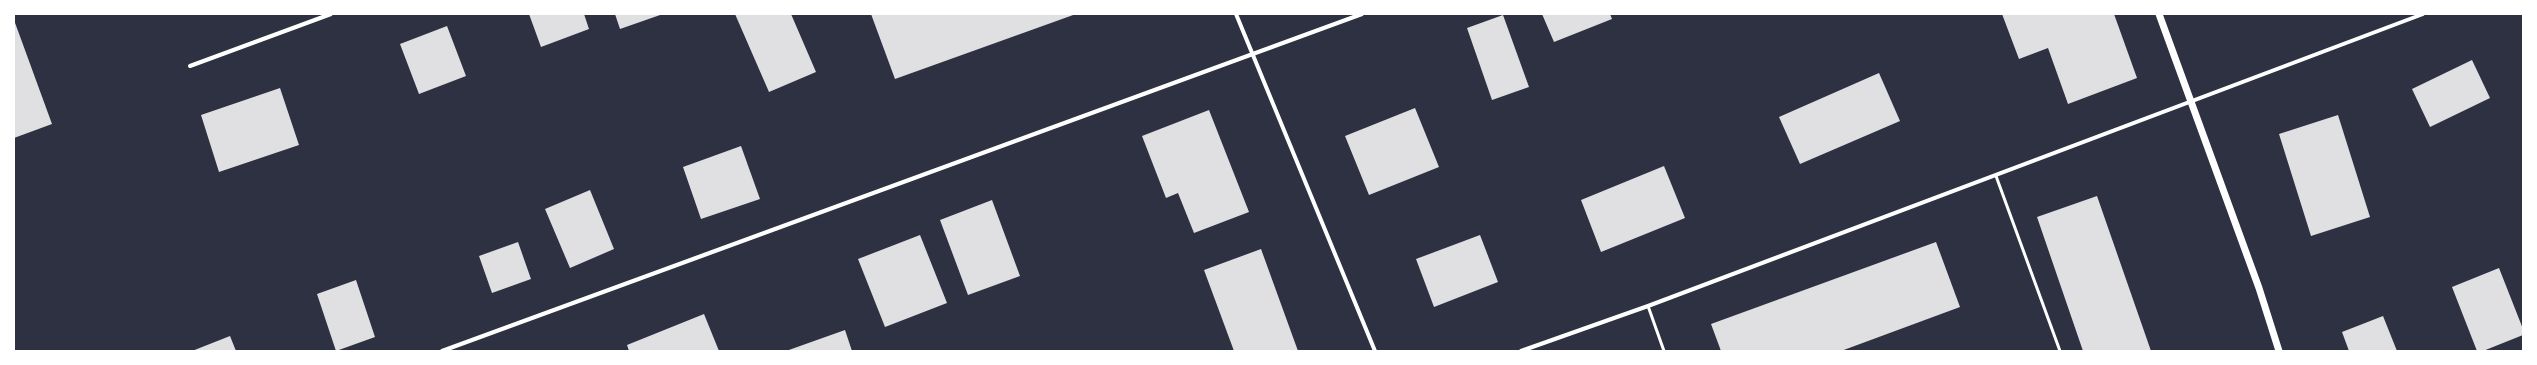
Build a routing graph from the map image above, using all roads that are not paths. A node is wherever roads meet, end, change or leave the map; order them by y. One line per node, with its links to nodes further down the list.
1 (331, 14): 7 (street)
2 (1236, 14): 6 (street)
3 (1362, 14): 6 (street)
4 (2159, 14): 8 (street)
5 (2423, 14): 8 (street)
6 (1252, 56): 11 (street); 12 (street)
7 (190, 66)
8 (2191, 103): 9 (street); 16 (street)
9 (1996, 176): 10 (street); 15 (lane)
10 (1648, 306): 13 (street); 14 (lane)
11 (442, 351)
12 (1375, 351)
13 (1521, 351)
14 (1664, 351)
15 (2060, 351)
16 (2279, 351)

